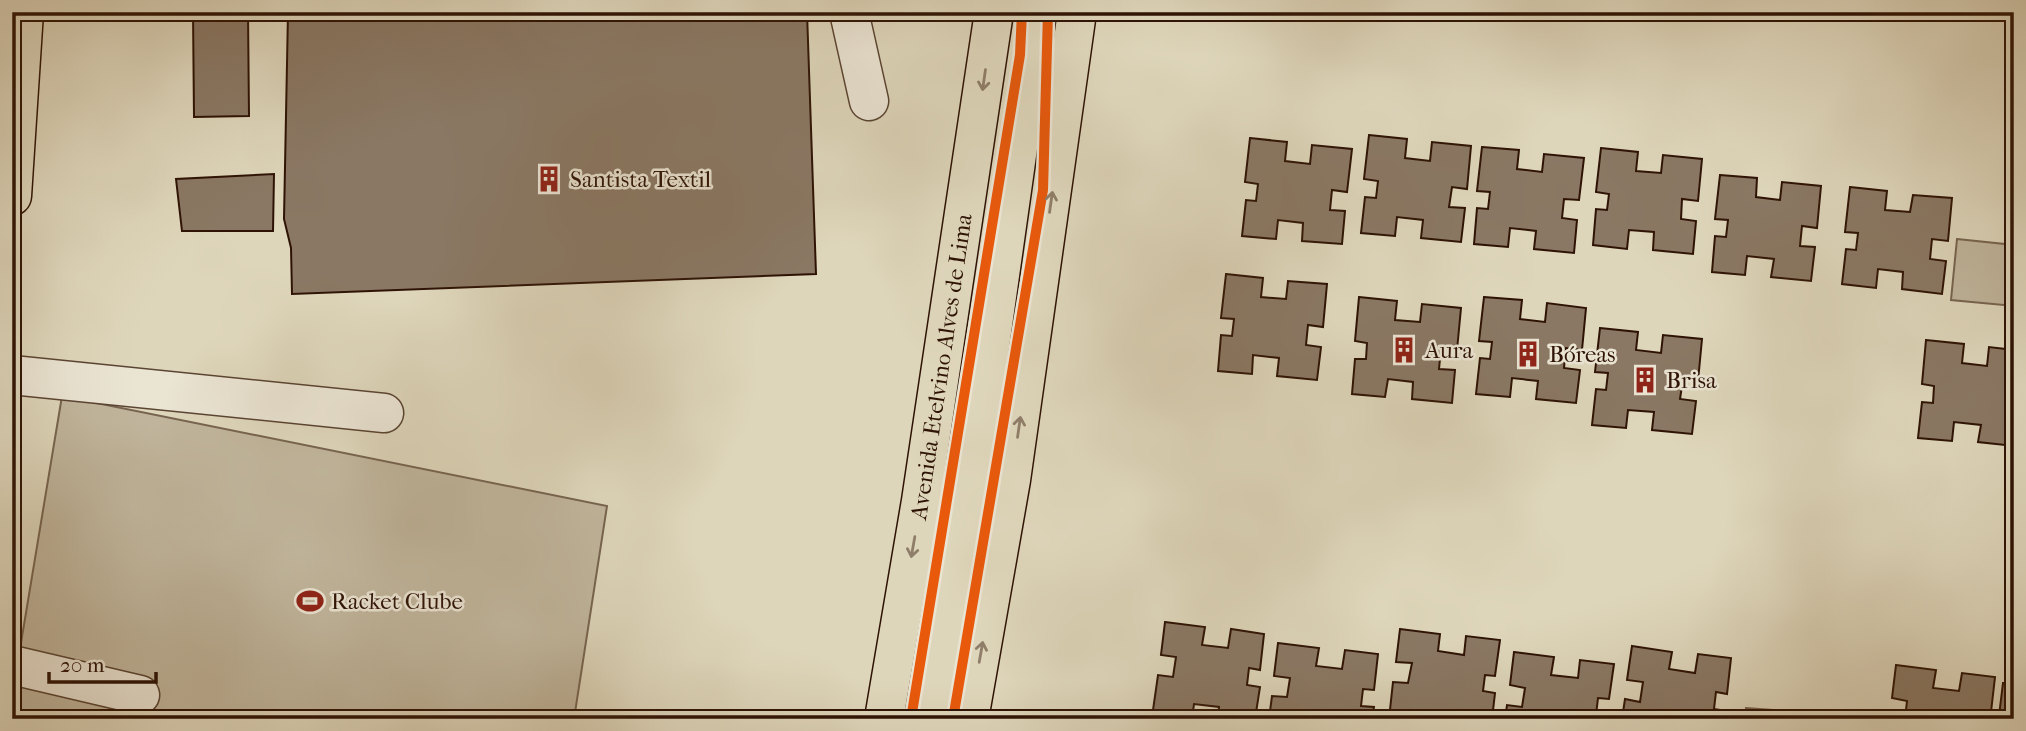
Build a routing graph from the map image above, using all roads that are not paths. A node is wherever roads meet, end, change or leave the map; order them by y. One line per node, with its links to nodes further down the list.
1 (24, 12): 6 (main road)
2 (849, 12): 5 (lane)
3 (994, 12): 11 (main road, Avenida Etelvino Alves de Lima, one-way to 11)
4 (1077, 12): 12 (main road, one-way to 4)
5 (870, 101)
6 (12, 196)
7 (12, 375): 8 (lane)
8 (384, 413)
9 (12, 665): 10 (lane)
10 (140, 695)
11 (884, 719)
12 (970, 719)

